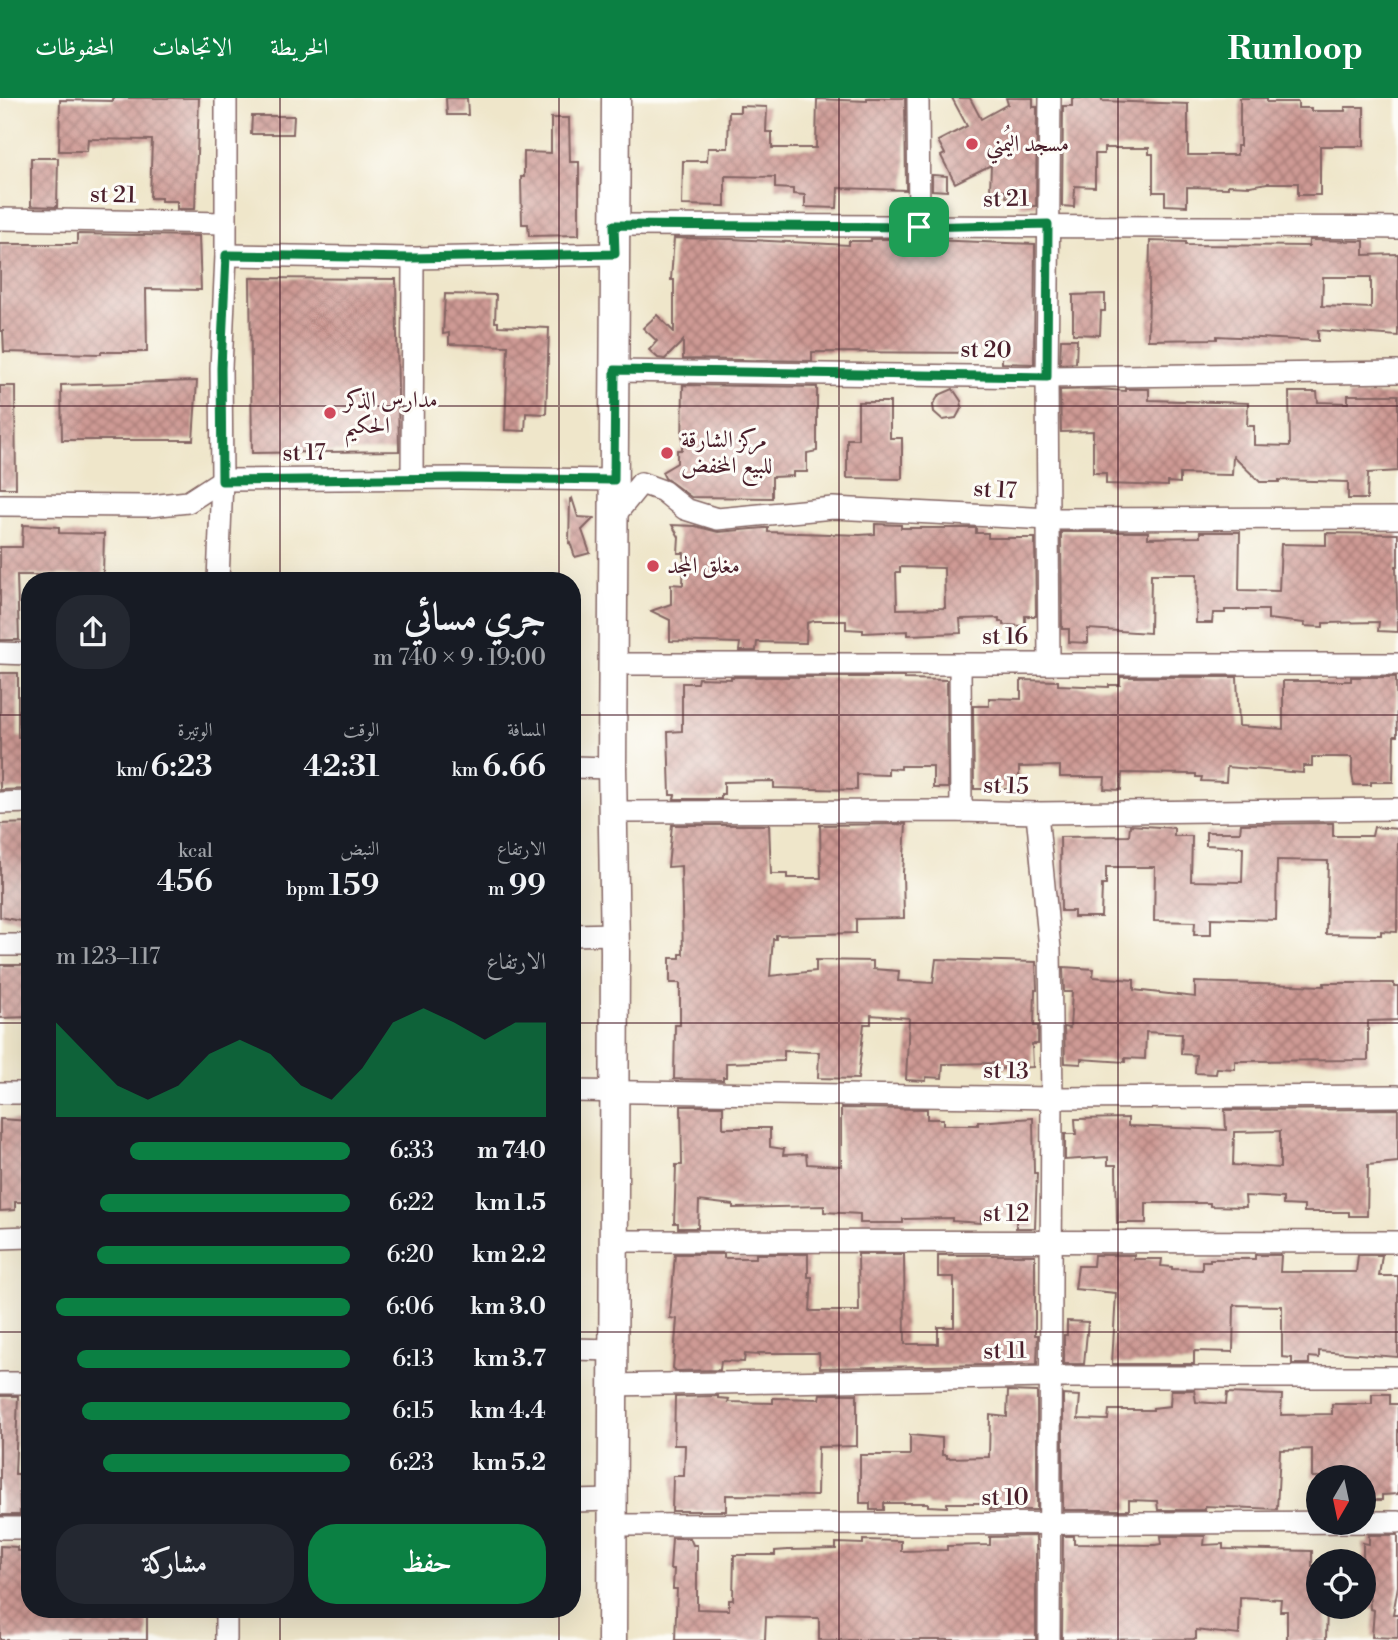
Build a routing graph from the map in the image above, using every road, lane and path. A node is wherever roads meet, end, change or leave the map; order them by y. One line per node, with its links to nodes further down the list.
1 (226, 98): 6 (street)
2 (616, 98): 8 (street)
3 (918, 98): 9 (street)
4 (1050, 98): 7 (street)
5 (0, 219): 6 (street, st 21)
6 (226, 223): 12 (street)
7 (1048, 224): 9 (street, st 21); 10 (street, st 21); 16 (street)
8 (614, 225): 9 (street, st 21); 11 (street)
9 (919, 227)
10 (1398, 228)
11 (615, 254): 13 (street); 14 (street)
12 (226, 255): 13 (street); 19 (street)
13 (412, 258): 17 (street)
14 (615, 370): 16 (street, st 20); 18 (street)
15 (1398, 372): 16 (street, st 20)
16 (1047, 377): 23 (street)
17 (412, 478): 18 (street, st 17); 19 (street, st 17)
18 (614, 480): 21 (street)
19 (222, 481): 20 (street); 24 (street)
20 (0, 505)
21 (615, 515): 23 (street, st 17); 28 (street)
22 (1398, 518): 23 (street, st 17)
23 (1049, 519): 27 (street)
24 (219, 572)
25 (0, 653): 26 (street)
26 (21, 654)
27 (1049, 663): 29 (street, st 16); 30 (street, st 16)
28 (612, 664): 29 (street, st 16); 32 (street)
29 (960, 664): 36 (street)
30 (1398, 664)
31 (581, 767): 32 (street)
32 (612, 768): 37 (street)
33 (21, 802): 34 (street)
34 (0, 803)
35 (1398, 809): 38 (street, st 15)
36 (961, 811): 37 (street, st 15); 38 (street, st 15)
37 (612, 812): 39 (street)
38 (1037, 813): 48 (street)
39 (614, 934): 40 (street); 44 (street)
40 (581, 935)
41 (0, 945): 42 (street)
42 (21, 945)
43 (581, 1091): 44 (street, st 13)
44 (614, 1091): 48 (street, st 13); 51 (street)
45 (0, 1093): 46 (street)
46 (21, 1093)
47 (1398, 1096): 48 (street, st 13)
48 (1052, 1098): 52 (street)
49 (21, 1237): 50 (street)
50 (0, 1238)
51 (614, 1241): 52 (street, st 12); 55 (street)
52 (1050, 1241): 53 (street, st 12); 56 (street)
53 (1398, 1242)
54 (581, 1349): 55 (street)
55 (612, 1350): 60 (street)
56 (1050, 1377): 57 (street, st 11); 60 (street, st 11); 64 (street)
57 (1398, 1377)
58 (21, 1383): 59 (street)
59 (0, 1384)
60 (612, 1385): 62 (street)
61 (581, 1503): 62 (street, st 10)
62 (613, 1512): 64 (street, st 10); 69 (street)
63 (1398, 1522): 64 (street, st 10)
64 (1049, 1524): 70 (street)
65 (0, 1528): 66 (street)
66 (21, 1528)
67 (226, 1618): 68 (street)
68 (226, 1640)
69 (612, 1640)
70 (1049, 1640)

